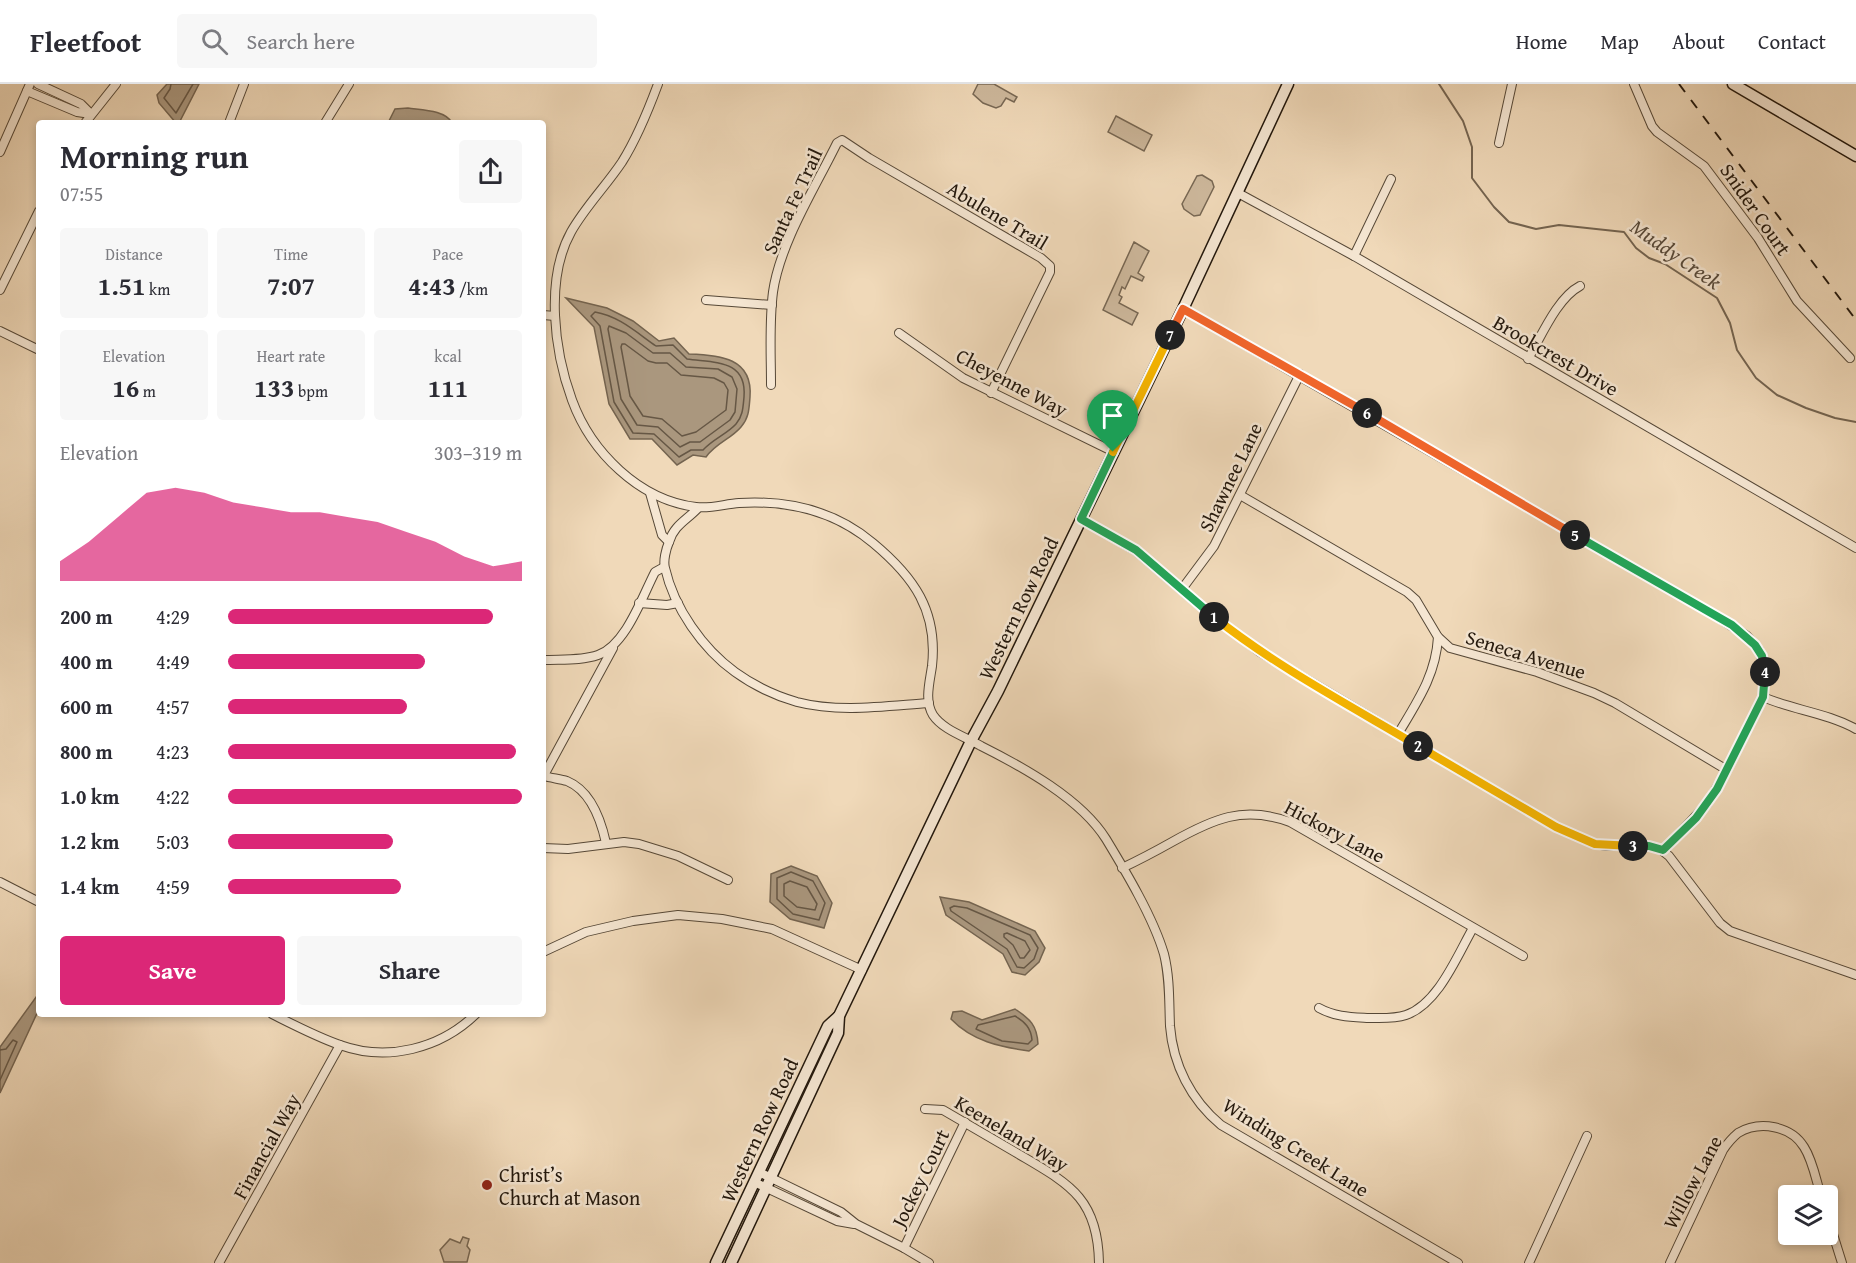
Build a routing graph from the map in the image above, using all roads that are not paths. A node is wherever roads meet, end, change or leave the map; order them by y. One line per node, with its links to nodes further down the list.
1 (38, 84): 11 (street)
2 (116, 84): 11 (street)
3 (244, 84): 13 (street)
4 (349, 84): 14 (street)
5 (658, 84): 29 (street)
6 (1288, 84): 20 (street, Western Row Road)
7 (1512, 84): 16 (street)
8 (1634, 84): 33 (street, Snider Court)
9 (1733, 84): 18 (street)
10 (29, 87): 11 (street); 17 (street)
11 (91, 114): 12 (street)
12 (87, 120)
13 (230, 120)
14 (327, 120)
15 (839, 140): 26 (street, Santa Fe Trail); 37 (street, Abulene Trail)
16 (1499, 143)
17 (0, 152)
18 (1856, 156)
19 (1391, 179): 22 (street)
20 (1238, 193): 22 (street, Brookcrest Drive); 27 (street, Western Row Road)
21 (36, 217): 24 (street)
22 (1354, 256): 34 (street, Brookcrest Drive)
23 (1580, 286): 34 (street)
24 (0, 290)
25 (706, 300): 26 (street)
26 (772, 305): 36 (street, Santa Fe Trail)
27 (1183, 309): 35 (street); 38 (street, Western Row Road)
28 (546, 315): 29 (street)
29 (555, 316): 39 (street)
30 (0, 331): 32 (street)
31 (899, 333): 37 (street, Cheyenne Way)
32 (36, 349)
33 (1850, 358)
34 (1528, 359): 44 (street, Brookcrest Drive)
35 (1300, 375): 40 (street, Shawnee Lane); 52 (street)
36 (771, 385)
37 (991, 393): 38 (street, Cheyenne Way)
38 (1113, 452): 42 (street, Western Row Road)
39 (650, 493): 41 (street); 43 (street)
40 (1240, 495): 46 (street, Shawnee Lane); 49 (street, Seneca Avenue)
41 (698, 508): 43 (street); 53 (street)
42 (1081, 519): 46 (street); 56 (street, Western Row Road)
43 (669, 542): 45 (street)
44 (1856, 548)
45 (664, 567): 47 (street); 48 (street)
46 (1182, 589): 55 (street)
47 (639, 603): 48 (street); 50 (street)
48 (678, 603): 53 (street)
49 (1438, 638): 55 (street); 57 (street, Seneca Avenue)
50 (615, 645): 51 (street); 58 (street)
51 (546, 660)
52 (1763, 697): 54 (street); 57 (street)
53 (929, 703): 56 (street, Winding Creek Lane)
54 (1856, 729)
55 (1398, 734): 62 (street)
56 (971, 741): 63 (street, Winding Creek Lane); 70 (street, Western Row Road)
57 (1727, 770): 62 (street)
58 (546, 772)
59 (546, 778): 60 (street)
60 (606, 843): 61 (street); 64 (street)
61 (546, 848)
62 (1663, 850): 71 (street)
63 (1122, 868): 67 (street, Hickory Lane); 90 (street, Winding Creek Lane)
64 (728, 880)
65 (0, 882): 66 (street)
66 (36, 900)
67 (1473, 928): 69 (street, Hickory Lane); 72 (street)
68 (546, 951): 70 (street)
69 (1523, 956)
70 (862, 970): 73 (street, Western Row Road)
71 (1856, 975)
72 (1319, 1008)
73 (839, 1016): 80 (street, Western Row Road); 81 (street, Western Row Road)
74 (279, 1017): 76 (street)
75 (472, 1017): 76 (street)
76 (340, 1045): 85 (street, Financial Way)
77 (925, 1110): 78 (street, Keeneland Way)
78 (965, 1122): 84 (street, Jockey Court); 89 (street, Keeneland Way)
79 (1587, 1136): 91 (street)
80 (757, 1177): 81 (street); 86 (street, Western Row Road)
81 (769, 1182): 84 (street); 87 (street, Western Row Road)
82 (1818, 1185): 92 (street, Willow Lane)
83 (1836, 1245): 93 (street)
84 (904, 1248): 88 (street)
85 (219, 1263)
86 (716, 1263)
87 (731, 1263)
88 (929, 1263)
89 (1099, 1263)
90 (1458, 1263)
91 (1529, 1263)
92 (1670, 1263)
93 (1842, 1263)

